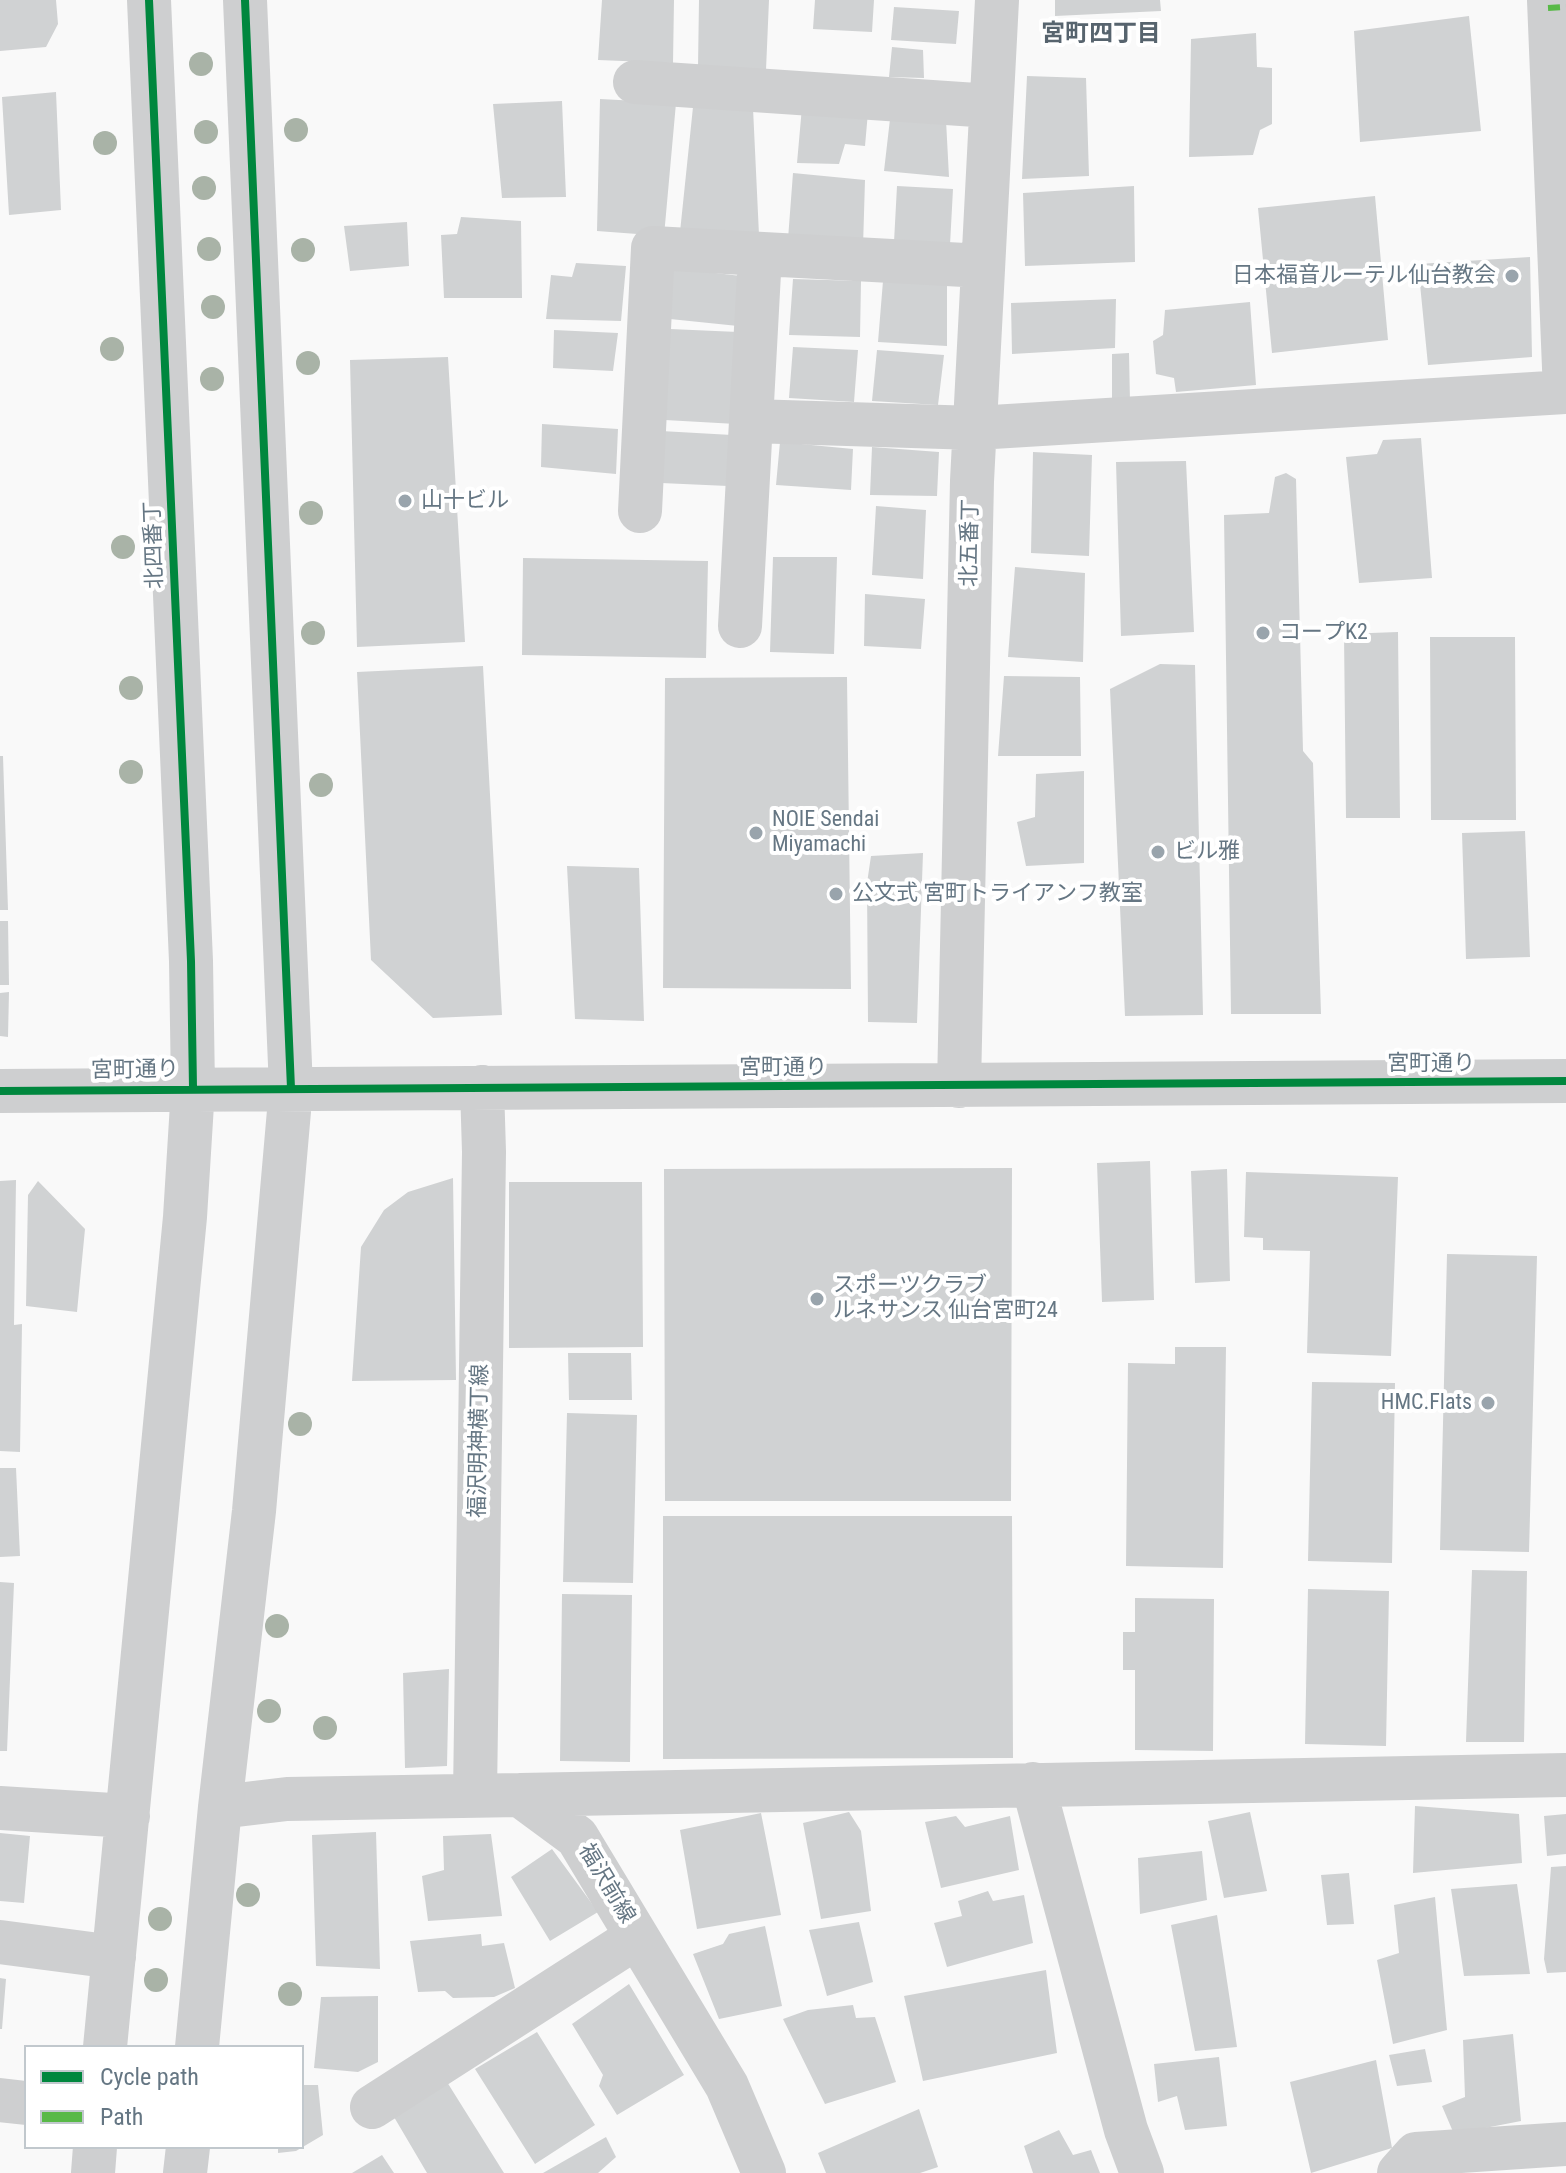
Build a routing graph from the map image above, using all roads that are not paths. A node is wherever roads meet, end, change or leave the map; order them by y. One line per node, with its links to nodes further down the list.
1 (149, 0): 17 (street, 北四番丁)
2 (245, 0): 18 (street)
3 (997, 0): 6 (street, 北五番丁)
4 (1549, 0): 9 (street)
5 (635, 82): 6 (street)
6 (991, 106): 8 (street, 北五番丁)
7 (760, 254): 8 (street); 10 (street); 12 (street)
8 (983, 266): 11 (street, 北五番丁)
9 (1565, 392): 11 (street)
10 (751, 421): 11 (street); 13 (street)
11 (976, 428): 15 (street, 北五番丁)
12 (640, 511)
13 (740, 626)
14 (1566, 1081): 15 (street, 宮町通り)
15 (959, 1086): 16 (street, 宮町通り)
16 (482, 1087): 18 (street, 宮町通り); 22 (street, 福沢明神横丁線)
17 (193, 1088): 18 (street, 宮町通り); 19 (street, 宮町通り); 26 (street, 北四番丁)
18 (291, 1088): 24 (street)
19 (0, 1091)
20 (1566, 1775): 21 (street)
21 (1033, 1784): 23 (street); 41 (street)
22 (475, 1795): 23 (street); 24 (street)
23 (520, 1795): 27 (street, 福沢前線)
24 (220, 1807): 31 (street)
25 (0, 1808): 26 (street)
26 (128, 1816): 29 (street, 北四番丁)
27 (637, 1937): 34 (street); 40 (street, 福沢前線)
28 (0, 1942): 29 (street)
29 (114, 1957): 30 (street, 北四番丁)
30 (105, 2045)
31 (197, 2045)
32 (0, 2100): 33 (street)
33 (24, 2103)
34 (372, 2107)
35 (1566, 2144): 42 (street)
36 (95, 2149): 38 (street)
37 (188, 2149): 39 (street)
38 (93, 2173)
39 (185, 2173)
40 (764, 2173)
41 (1142, 2173)
42 (1399, 2173)

